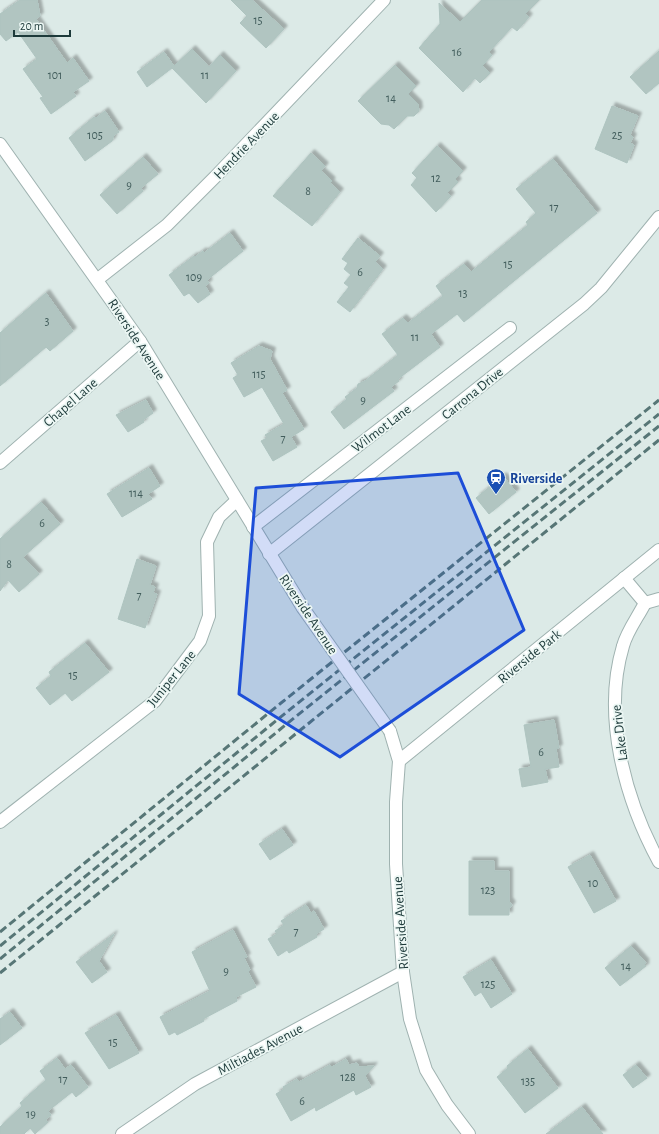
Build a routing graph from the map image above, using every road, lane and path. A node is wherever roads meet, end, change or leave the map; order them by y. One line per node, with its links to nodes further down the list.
1 (384, 0): 4 (street, Hendrie Avenue)
2 (0, 144): 4 (street, Riverside Avenue)
3 (659, 217): 11 (street, Carrona Drive)
4 (98, 279): 6 (street, Riverside Avenue)
5 (510, 328): 9 (street, Wilmot Lane)
6 (140, 341): 7 (street, Chapel Lane); 8 (street, Riverside Avenue)
7 (0, 463)
8 (236, 500): 9 (street, Riverside Avenue); 16 (street, Juniper Lane)
9 (252, 527): 11 (street, Riverside Avenue)
10 (659, 550): 12 (street, Riverside Park)
11 (269, 554): 15 (street, Riverside Avenue, bridge)
12 (624, 578): 14 (street); 15 (street, Riverside Park)
13 (659, 599): 14 (street)
14 (645, 603): 17 (street, Lake Drive)
15 (399, 761): 18 (street, Riverside Avenue)
16 (0, 822)
17 (659, 862)
18 (403, 972): 19 (street, Miltiades Avenue); 20 (street, Riverside Avenue)
19 (122, 1134)
20 (469, 1134)

